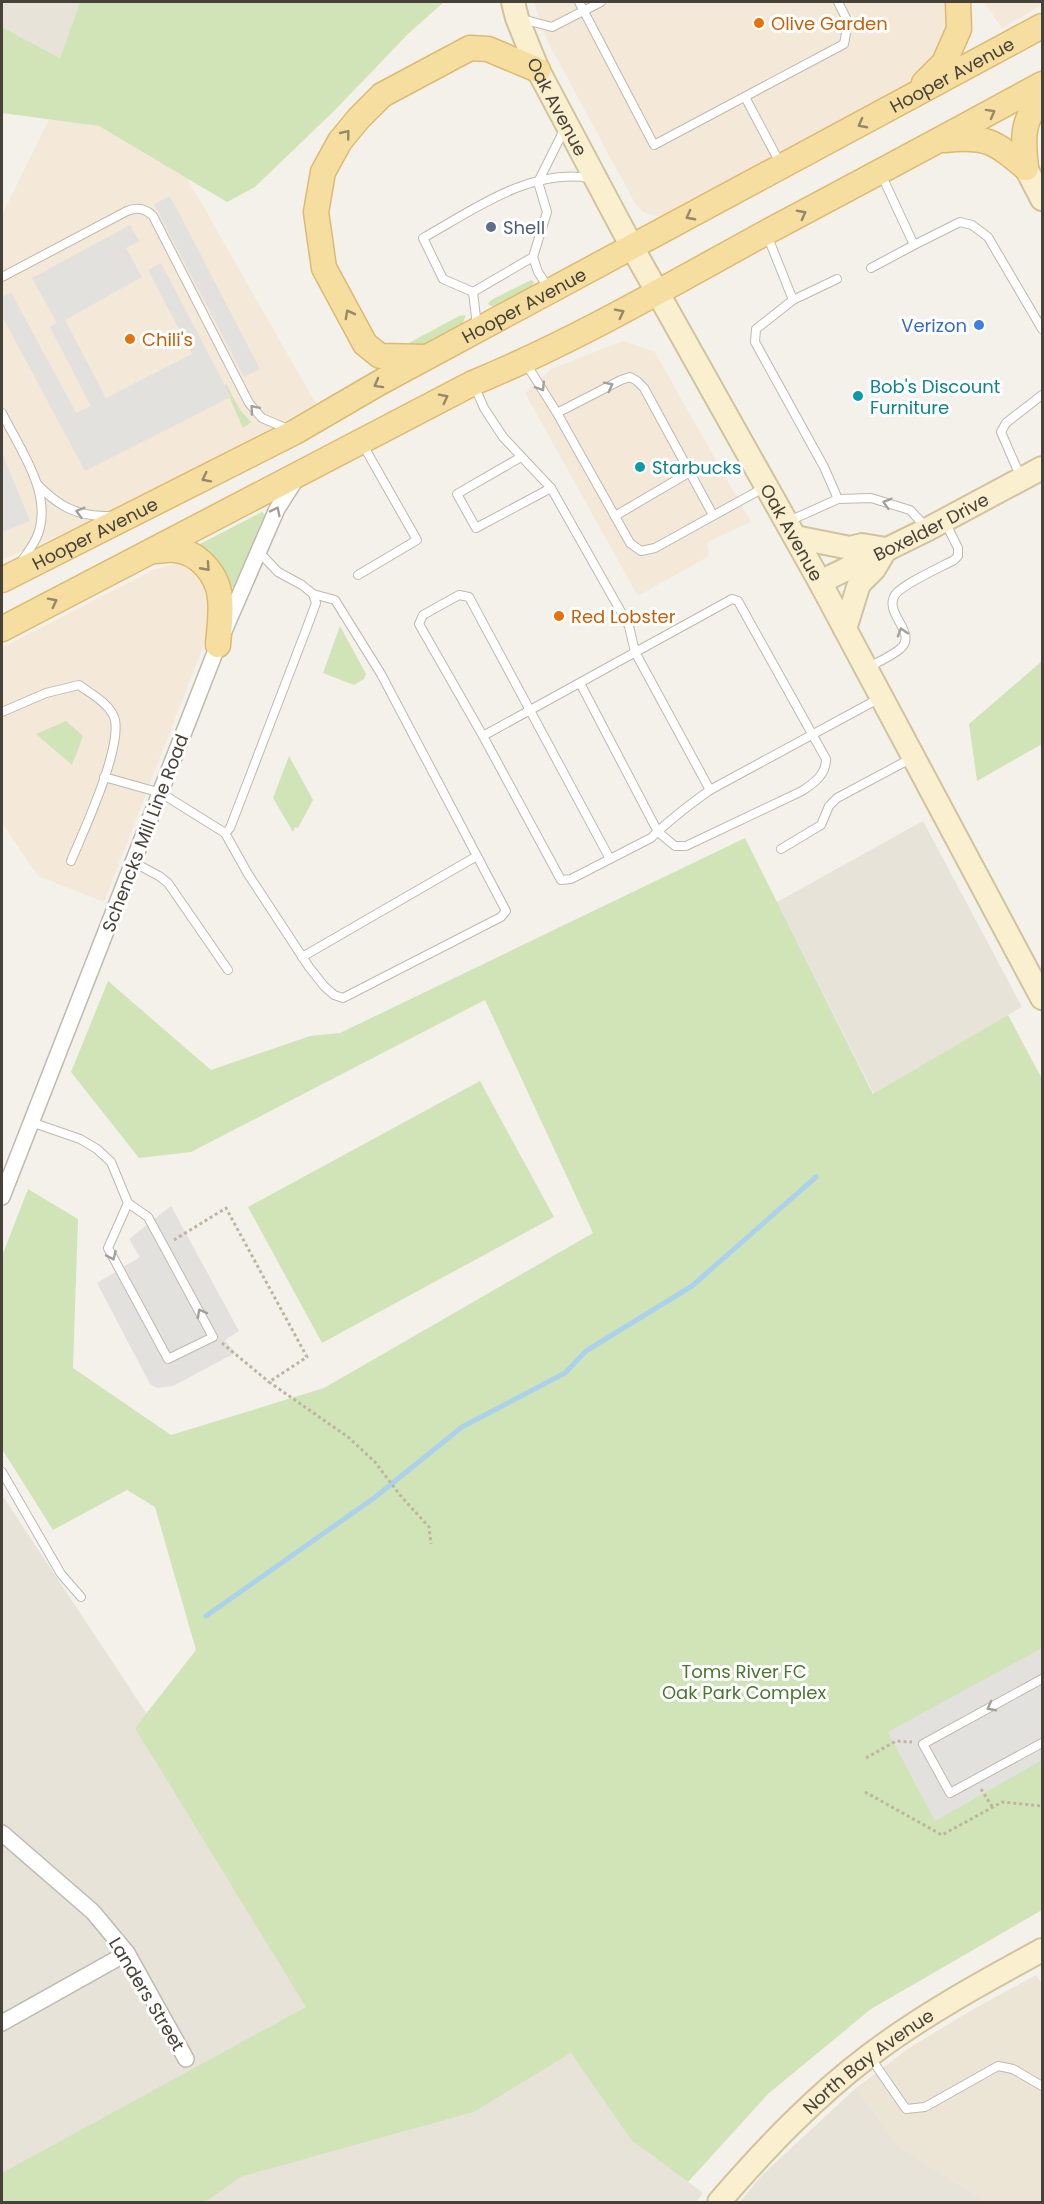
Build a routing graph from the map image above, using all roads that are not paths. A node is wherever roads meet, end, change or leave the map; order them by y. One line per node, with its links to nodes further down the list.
1 (579, 2): 6 (lane)
2 (601, 2): 6 (lane)
3 (838, 2): 11 (lane)
4 (958, 2): 12 (main road)
5 (515, 10): 6 (lane); 8 (street, Oak Avenue)
6 (583, 11): 11 (lane)
7 (1042, 26): 12 (main road, Hooper Avenue)
8 (538, 70): 13 (street, Oak Avenue); 34 (main road, one-way to 8)
9 (1042, 84): 14 (main road, one-way to 9)
10 (1042, 93): 16 (main road)
11 (745, 97): 15 (lane)
12 (905, 101): 15 (main road, Hooper Avenue, one-way to 15)
13 (567, 124): 18 (street, Oak Avenue); 19 (lane)
14 (939, 141): 16 (main road); 17 (main road)
15 (782, 167): 23 (main road, Hooper Avenue, one-way to 23)
16 (1026, 168): 20 (street)
17 (880, 172): 21 (main road, one-way to 17); 22 (lane)
18 (597, 179): 19 (lane); 23 (street, Oak Avenue)
19 (538, 182): 24 (lane); 29 (lane)
20 (1042, 198)
21 (766, 233): 30 (main road); 31 (lane)
22 (915, 245): 25 (lane); 32 (lane)
23 (632, 247): 28 (main road, Hooper Avenue); 30 (street, Oak Avenue)
24 (533, 258): 28 (lane); 29 (lane)
25 (871, 268)
26 (2, 277): 40 (lane, one-way to 26)
27 (837, 279): 31 (lane)
28 (551, 291): 33 (main road, Hooper Avenue)
29 (473, 292): 33 (lane)
30 (659, 293): 35 (main road, one-way to 30); 48 (street, Oak Avenue)
31 (794, 300): 50 (lane)
32 (1042, 329)
33 (478, 330): 34 (main road, Hooper Avenue)
34 (428, 358): 40 (main road, Hooper Avenue, one-way to 40)
35 (524, 362): 36 (main road); 39 (lane, one-way to 39)
36 (473, 383): 41 (main road, one-way to 36); 42 (lane)
37 (1042, 396): 46 (lane)
38 (2, 413): 47 (lane)
39 (557, 413): 44 (lane, one-way to 44); 53 (lane)
40 (295, 432): 51 (main road, Hooper Avenue, one-way to 51)
41 (361, 441): 45 (main road); 59 (lane)
42 (521, 457): 49 (lane); 49 (lane)
43 (1042, 468): 46 (street, Boxelder Drive)
44 (690, 472): 52 (lane); 53 (lane)
45 (299, 474): 57 (main road); 58 (street, Schencks Mill Line Road, one-way to 45)
46 (1021, 480): 54 (street, Boxelder Drive)
47 (36, 483): 51 (lane, one-way to 47); 60 (lane)
48 (766, 486): 52 (lane); 55 (street, Oak Avenue)
49 (551, 488): 66 (lane)
50 (838, 499): 54 (lane, one-way to 50); 55 (lane)
51 (133, 515): 60 (main road, Hooper Avenue)
52 (713, 515): 53 (lane)
53 (615, 516)
54 (936, 525): 56 (street, Boxelder Drive); 67 (lane, one-way to 54)
55 (791, 530): 56 (street); 61 (street, Oak Avenue)
56 (886, 549): 61 (street, Boxelder Drive); 64 (street)
57 (153, 551): 63 (main road, one-way to 57); 65 (main road, one-way to 65)
58 (259, 552): 62 (lane); 65 (street, Schencks Mill Line Road)
59 (358, 575)
60 (6, 578)
61 (820, 582): 64 (street, Oak Avenue)
62 (313, 594): 79 (lane); 81 (lane)
63 (2, 629)
64 (845, 629): 67 (street, Oak Avenue)
65 (218, 645): 77 (street, Schencks Mill Line Road)
66 (635, 652): 68 (lane); 72 (lane); 76 (lane)
67 (866, 669): 69 (street, Oak Avenue)
68 (580, 683): 70 (lane); 78 (lane)
69 (881, 697): 72 (lane); 74 (street, Oak Avenue)
70 (531, 710): 73 (lane); 73 (lane); 82 (lane)
71 (2, 712): 75 (lane)
72 (813, 734): 76 (lane); 78 (lane)
73 (483, 736): 82 (lane)
74 (914, 757): 80 (lane); 87 (street, Oak Avenue)
75 (104, 777): 77 (lane); 83 (lane)
76 (710, 790): 78 (lane)
77 (161, 793): 79 (lane); 84 (street, Schencks Mill Line Road)
78 (657, 832): 82 (lane)
79 (225, 833): 85 (lane)
80 (781, 849)
81 (477, 856): 85 (lane); 85 (lane)
82 (610, 859)
83 (71, 861)
84 (133, 862): 86 (lane); 88 (street, Schencks Mill Line Road)
85 (302, 957)
86 (228, 970)
87 (1042, 998)
88 (31, 1122): 89 (street, Schencks Mill Line Road); 90 (lane)
89 (2, 1197)
90 (128, 1203): 90 (lane, one-way to 90)
91 (2, 1472): 92 (lane)
92 (81, 1597)
93 (1042, 1679): 94 (lane, one-way to 94)
94 (1042, 1743)
95 (2, 1833): 97 (street, Landers Street)
96 (1042, 1950): 99 (street, North Bay Avenue)
97 (127, 1953): 98 (street); 100 (street, Landers Street)
98 (2, 2024)
99 (869, 2056): 101 (lane); 102 (street, North Bay Avenue)
100 (186, 2059)
101 (1042, 2086)
102 (718, 2202)

